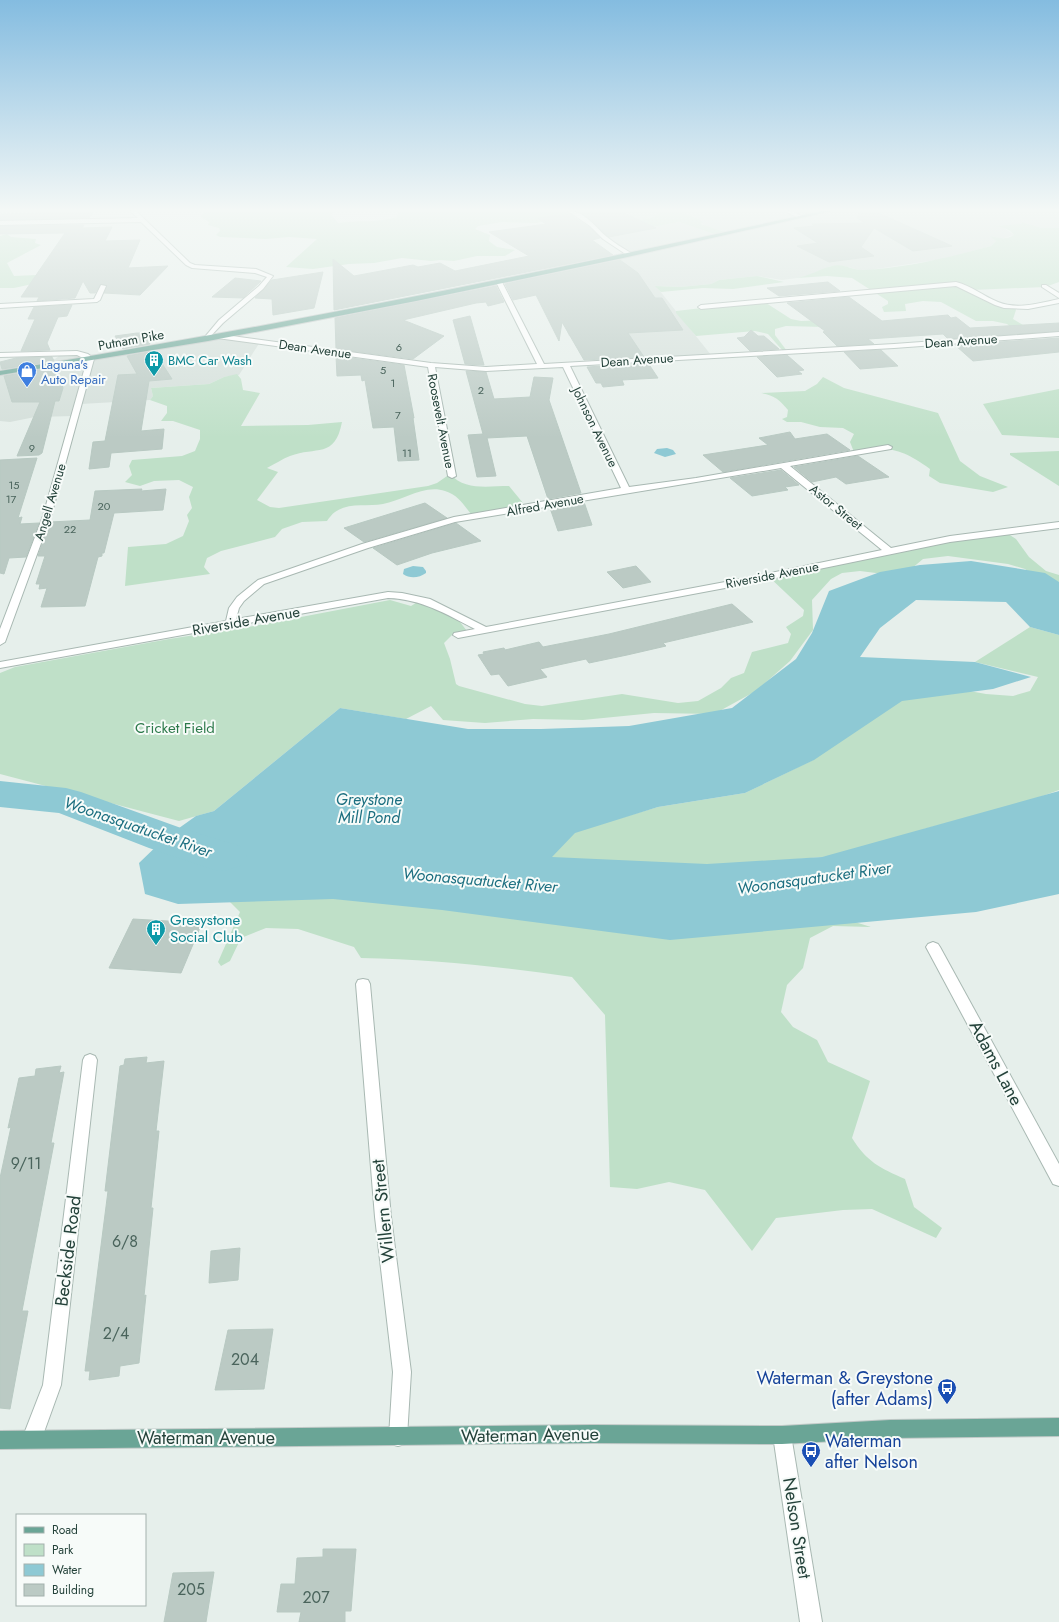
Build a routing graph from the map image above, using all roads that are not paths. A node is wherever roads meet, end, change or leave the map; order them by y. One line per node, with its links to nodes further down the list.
1 (103, 286): 11 (street)
2 (262, 287): 16 (street)
3 (476, 287): 15 (main road, Putnam Pike)
4 (501, 287): 21 (street)
5 (927, 287): 12 (street)
6 (966, 287): 10 (street)
7 (1045, 287): 8 (street)
8 (1059, 296)
9 (1059, 301): 10 (street)
10 (1048, 303): 13 (street)
11 (0, 306)
12 (701, 308)
13 (1059, 311)
14 (1059, 334): 19 (street, Dean Avenue)
15 (217, 336): 16 (main road, Putnam Pike); 20 (street, Dean Avenue)
16 (207, 338): 18 (main road, Putnam Pike)
17 (0, 355): 18 (street)
18 (92, 359): 22 (main road, Putnam Pike); 32 (street, Angell Avenue)
19 (565, 364): 21 (street, Dean Avenue); 26 (street, Johnson Avenue)
20 (431, 365): 21 (street, Dean Avenue); 25 (street, Roosevelt Avenue)
21 (542, 366)
22 (0, 373)
23 (888, 448): 24 (street, Alfred Avenue)
24 (783, 464): 26 (street, Alfred Avenue); 28 (street, Astor Street)
25 (452, 476)
26 (626, 490): 29 (street, Alfred Avenue)
27 (1059, 525): 28 (street, Riverside Avenue)
28 (889, 551): 30 (street, Riverside Avenue)
29 (230, 623): 30 (street, Riverside Avenue); 33 (street, Riverside Avenue)
30 (485, 630): 31 (street, Riverside Avenue)
31 (458, 635)
32 (0, 642)
33 (0, 664)
34 (933, 946): 37 (street, Adams Lane)
35 (362, 984): 40 (street, Willern Street)
36 (90, 1060): 41 (street, Beckside Road)
37 (1059, 1179)
38 (1059, 1427): 39 (main road, Waterman Avenue)
39 (782, 1435): 40 (main road, Waterman Avenue); 43 (street, Nelson Street)
40 (398, 1437): 41 (main road, Waterman Avenue)
41 (32, 1439): 42 (main road, Waterman Avenue)
42 (0, 1440)
43 (811, 1622)

